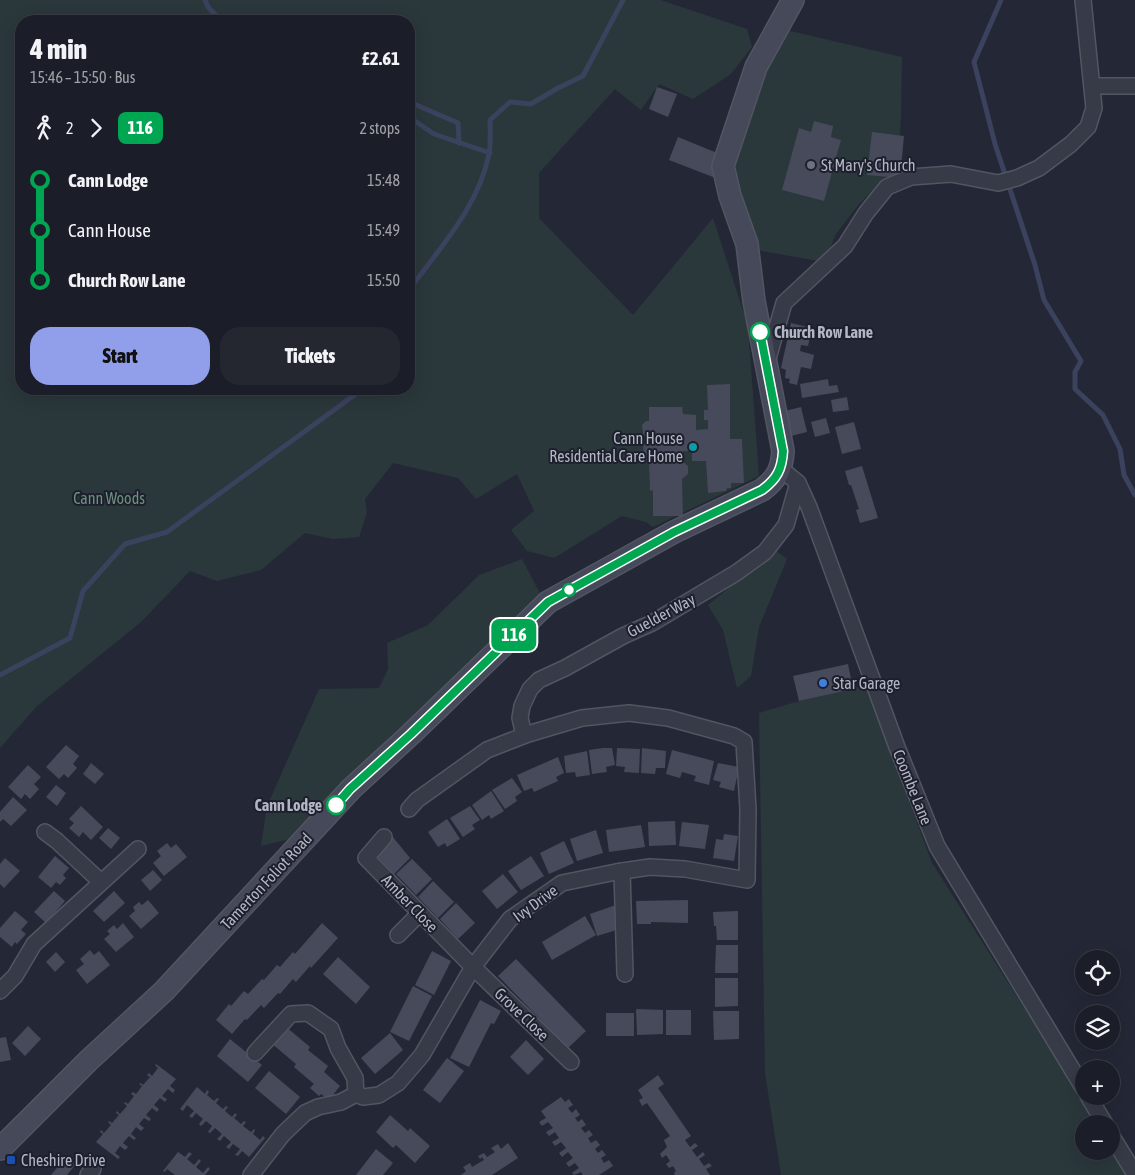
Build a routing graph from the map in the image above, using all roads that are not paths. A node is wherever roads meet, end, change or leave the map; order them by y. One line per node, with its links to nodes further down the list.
1 (793, 0): 5 (main road)
2 (1083, 0): 3 (street)
3 (1092, 86): 4 (street); 5 (street)
4 (1135, 86)
5 (766, 366): 6 (main road)
6 (780, 468): 7 (street, Coombe Lane); 24 (main road, Tamerton Foliot Road)
7 (798, 483): 8 (street, Guelder Way); 22 (street, Coombe Lane)
8 (524, 735): 9 (street); 13 (street, Ivy Drive)
9 (408, 809)
10 (45, 832): 14 (street)
11 (384, 837): 15 (street, Amber Close)
12 (138, 849): 14 (street)
13 (622, 871): 17 (street, Ivy Drive); 18 (street)
14 (101, 882): 19 (street)
15 (420, 913): 16 (street); 17 (street, Amber Close)
16 (398, 936)
17 (473, 968): 21 (street, Grove Close); 23 (street, Ivy Drive)
18 (625, 974)
19 (0, 990)
20 (255, 1053): 23 (street)
21 (571, 1062)
22 (1075, 1074)
23 (356, 1094): 27 (street)
24 (0, 1149)
25 (1120, 1150): 26 (street)
26 (1135, 1174)
27 (251, 1175)

